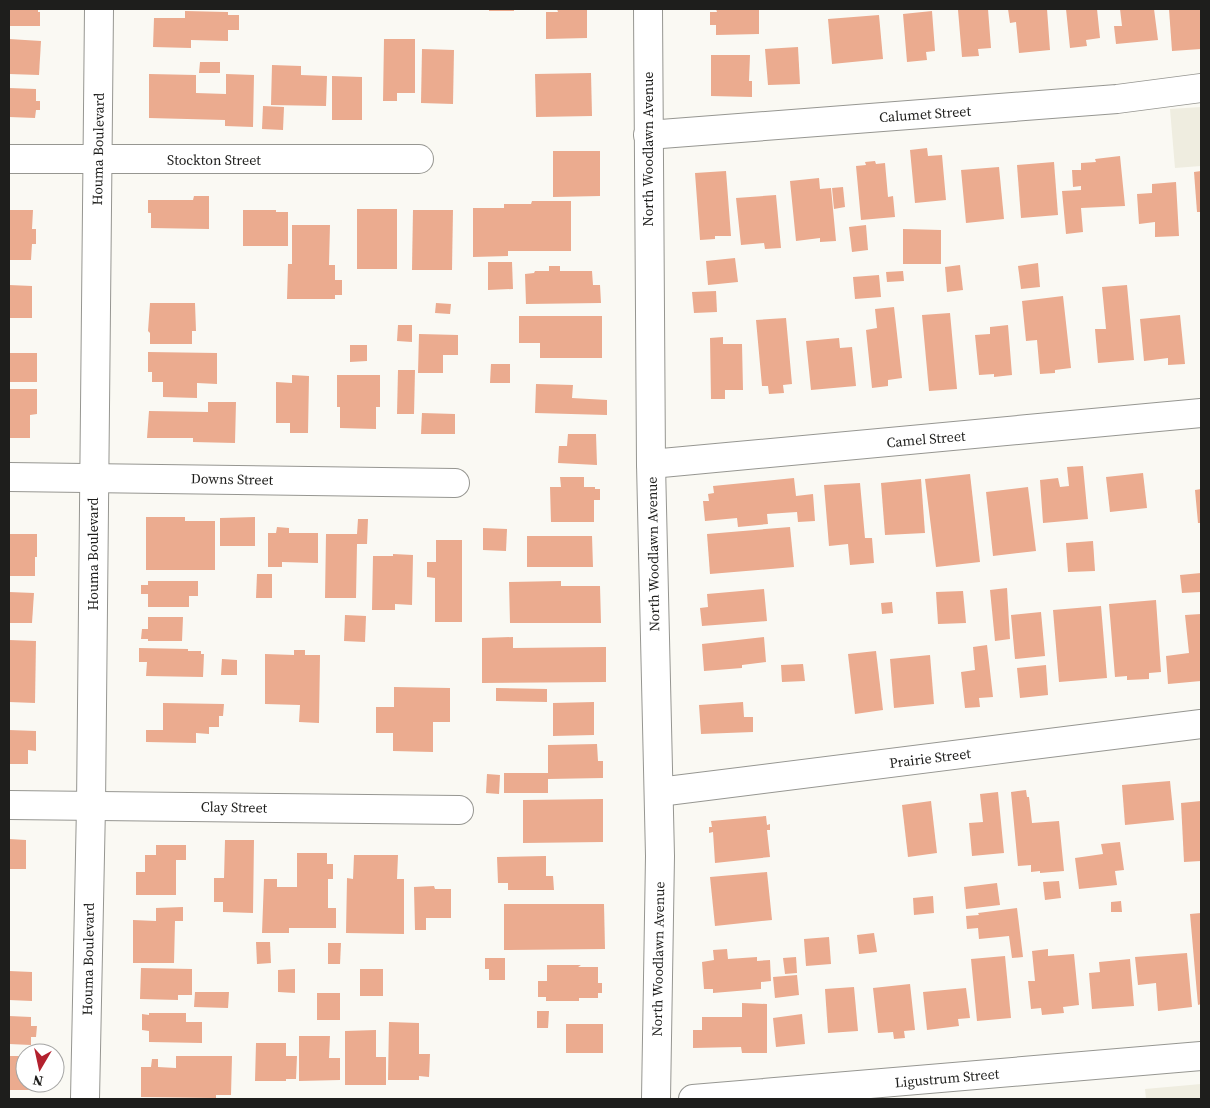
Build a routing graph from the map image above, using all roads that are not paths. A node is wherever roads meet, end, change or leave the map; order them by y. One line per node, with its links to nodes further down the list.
1 (99, 9): 7 (street, Houma Boulevard)
2 (648, 9): 4 (street, North Woodlawn Avenue)
3 (1201, 88): 4 (street, Calumet Street)
4 (648, 135): 9 (street, North Woodlawn Avenue)
5 (9, 159): 7 (street, Stockton Street)
6 (419, 159): 7 (street, Stockton Street)
7 (98, 160): 11 (street, Houma Boulevard)
8 (1201, 413): 9 (street, Camel Street)
9 (651, 464): 14 (street, North Woodlawn Avenue)
10 (9, 477): 11 (street, Downs Street)
11 (94, 477): 12 (street, Downs Street); 16 (street, Houma Boulevard)
12 (455, 483)
13 (1201, 724): 14 (street, Prairie Street)
14 (659, 792): 20 (street, North Woodlawn Avenue)
15 (9, 805): 16 (street, Clay Street)
16 (91, 806): 17 (street, Clay Street); 19 (street, Houma Boulevard)
17 (458, 810)
18 (1201, 1056): 21 (street, Ligustrum Street)
19 (85, 1099)
20 (656, 1099)
21 (692, 1099)

